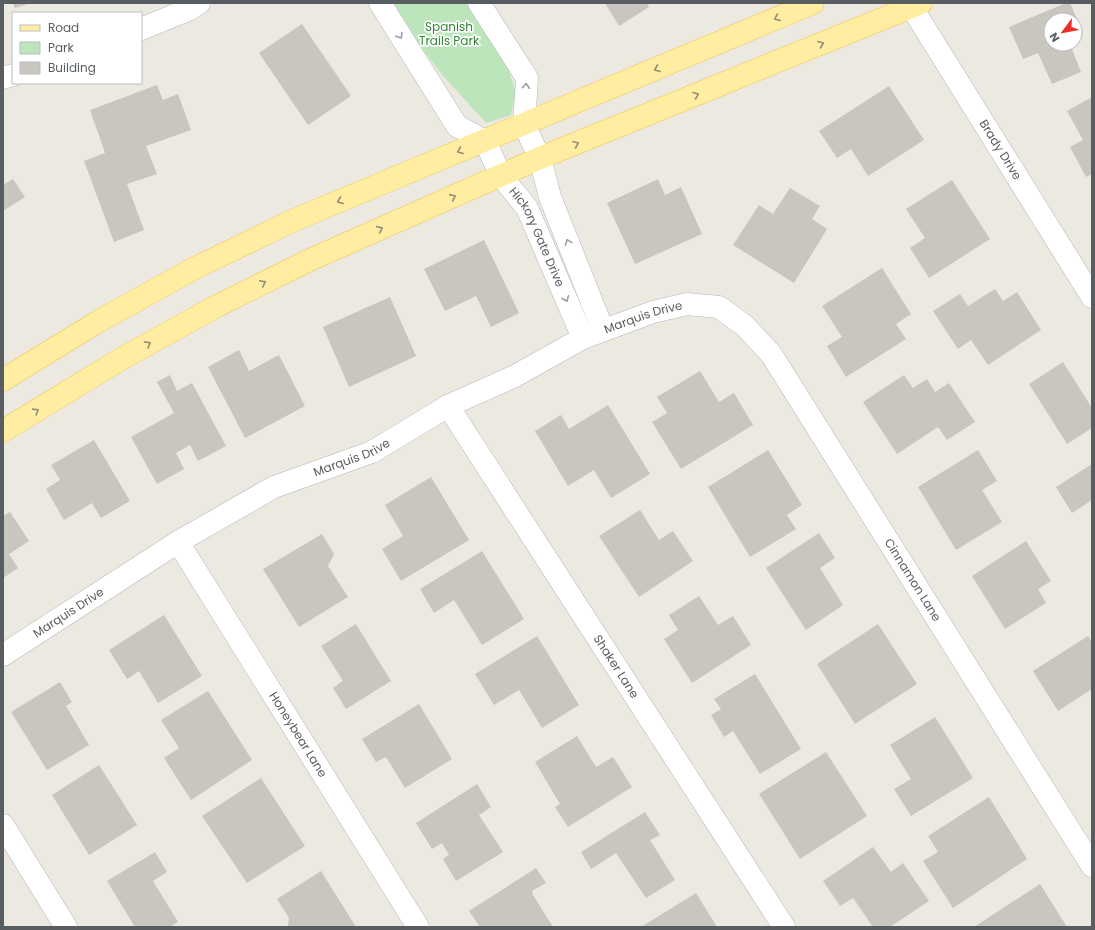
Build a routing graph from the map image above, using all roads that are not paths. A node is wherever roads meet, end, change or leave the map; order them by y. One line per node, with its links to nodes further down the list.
1 (199, 3): 6 (street)
2 (380, 3): 8 (street, one-way to 8)
3 (479, 3): 7 (street, one-way to 3)
4 (813, 3): 7 (main road, one-way to 7)
5 (914, 4): 9 (main road, one-way to 5); 11 (street, Brady Drive)
6 (142, 29)
7 (524, 125): 8 (main road); 9 (street, Hickory Gate Drive)
8 (485, 141): 10 (street, Hickory Gate Drive); 15 (main road, one-way to 15)
9 (540, 158): 10 (main road); 13 (street, Hickory Gate Drive, one-way to 9)
10 (501, 176): 14 (street, Hickory Gate Drive, one-way to 14); 17 (main road, one-way to 10)
11 (1092, 298)
12 (719, 307): 13 (street, Marquis Drive); 21 (street, Cinnamon Lane)
13 (603, 330): 14 (street, Marquis Drive)
14 (583, 338): 16 (street, Marquis Drive)
15 (3, 380)
16 (448, 406): 18 (street, Marquis Drive); 24 (street, Shaker Lane)
17 (3, 431)
18 (178, 542): 19 (street, Marquis Drive); 23 (street, Honeybear Lane)
19 (3, 655)
20 (3, 825): 22 (street)
21 (1092, 866)
22 (66, 927)
23 (418, 927)
24 (784, 927)

